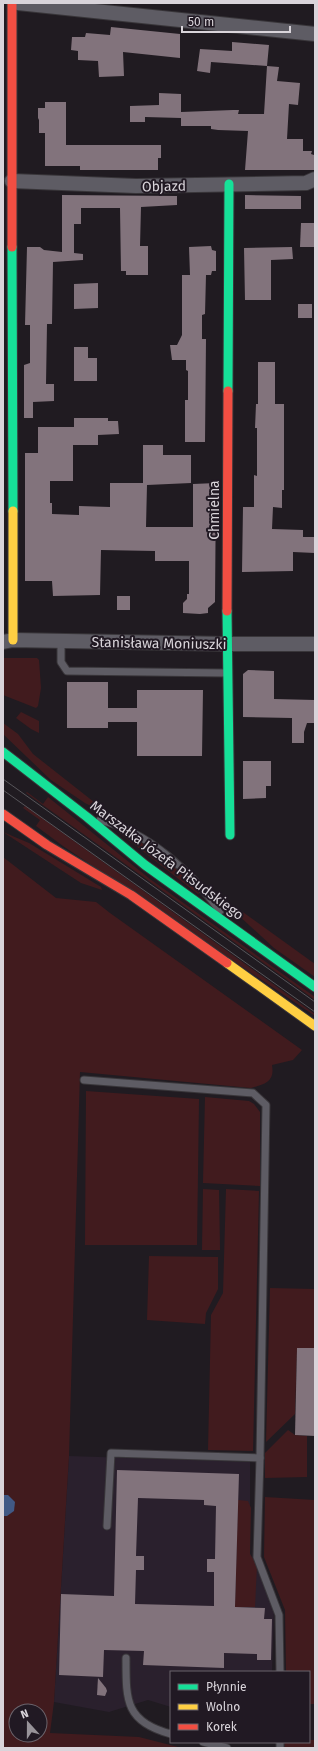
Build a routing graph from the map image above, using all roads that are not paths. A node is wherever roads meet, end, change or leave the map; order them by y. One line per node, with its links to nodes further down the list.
1 (12, 3): 6 (street)
2 (18, 3): 3 (street)
3 (106, 8): 4 (street)
4 (315, 34)
5 (315, 179): 7 (street, Objazd)
6 (12, 181): 7 (street, Objazd); 8 (street)
7 (229, 184): 11 (street, Chmielna)
8 (8, 233): 9 (street)
9 (8, 641): 10 (street, Stanisława Moniuszki)
10 (61, 641): 11 (street, Stanisława Moniuszki); 13 (lane)
11 (227, 644): 12 (street, Stanisława Moniuszki); 13 (street, Chmielna)
12 (315, 644)
13 (228, 673): 19 (street, Chmielna)
14 (3, 752): 16 (street, Marszałka Józefa Piłsudskiego)
15 (3, 814): 18 (street)
16 (87, 817): 20 (street, Marszałka Józefa Piłsudskiego); 20 (lane)
17 (3, 824): 18 (lane)
18 (22, 828): 22 (street)
19 (230, 835)
20 (233, 929): 21 (street, Marszałka Józefa Piłsudskiego)
21 (315, 987)
22 (315, 1026)
23 (84, 1080): 24 (lane)
24 (260, 1458): 25 (lane); 27 (lane)
25 (107, 1526)
26 (126, 1658): 28 (lane)
27 (280, 1671)
28 (170, 1734)
29 (208, 1743): 30 (lane)
30 (227, 1748)

